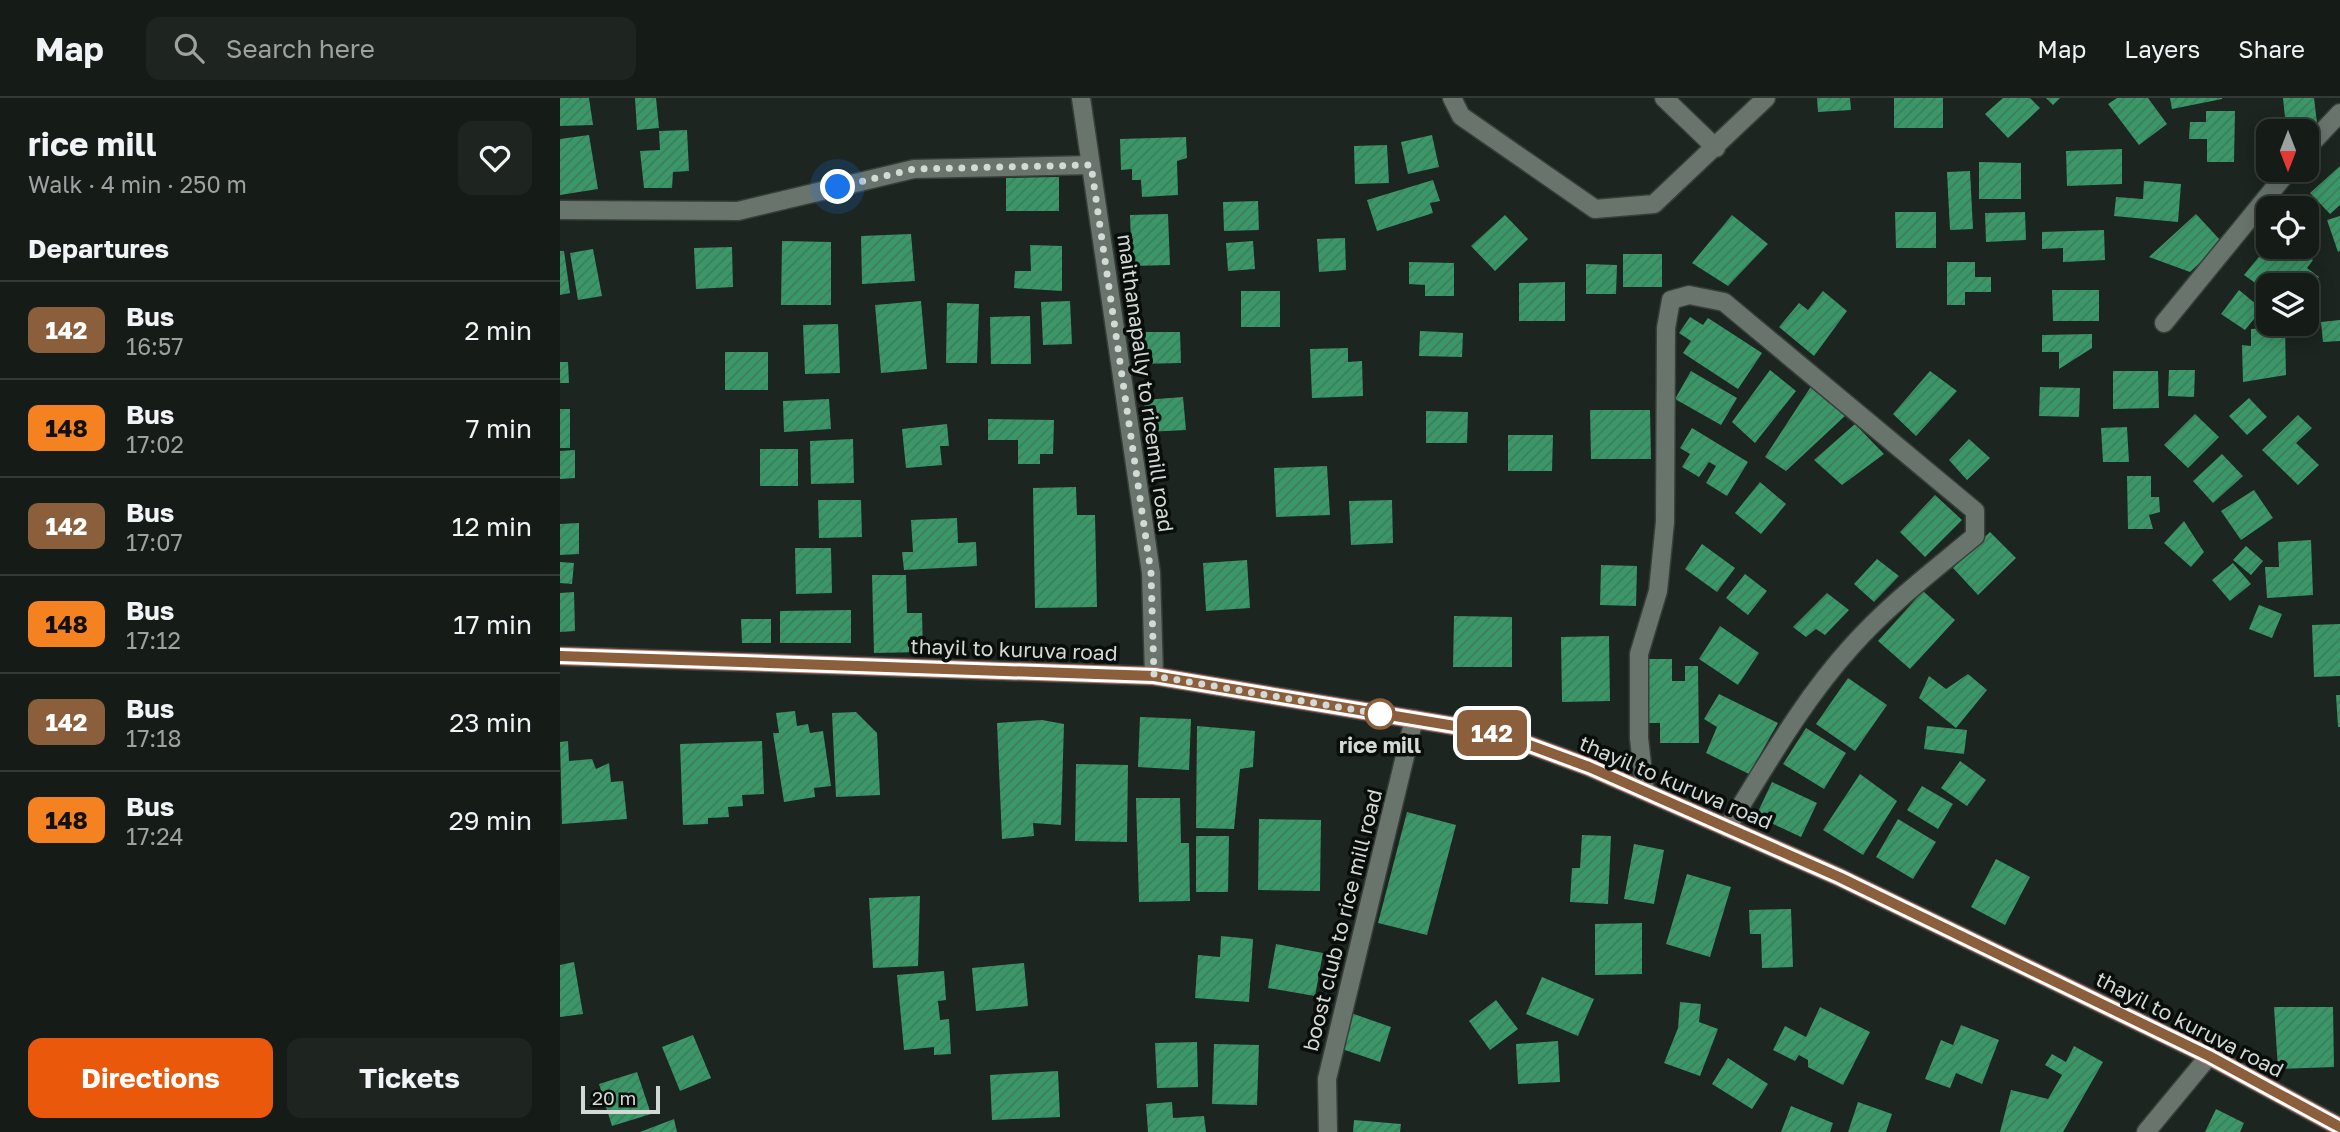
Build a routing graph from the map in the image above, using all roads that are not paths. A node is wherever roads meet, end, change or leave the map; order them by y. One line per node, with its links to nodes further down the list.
1 (1081, 98): 8 (street, maithanapally to ricemill road)
2 (1452, 98): 7 (street)
3 (1664, 98): 7 (street)
4 (1766, 98): 7 (street)
5 (2340, 113): 6 (street)
6 (2319, 135)
7 (1716, 148)
8 (1091, 165): 10 (street); 13 (street, maithanapally to ricemill road)
9 (2280, 182): 11 (street)
10 (560, 210)
11 (2164, 323)
12 (560, 656): 13 (main road, thayil to kuruva road)
13 (1154, 676): 14 (main road, thayil to kuruva road)
14 (1414, 719): 15 (main road, thayil to kuruva road); 19 (street, boost club to rice mill road)
15 (1645, 792): 16 (main road, thayil to kuruva road); 16 (street)
16 (1727, 828): 17 (main road, thayil to kuruva road)
17 (2209, 1056): 18 (main road, thayil to kuruva road); 20 (street)
18 (2340, 1127)
19 (1328, 1132)
20 (2146, 1132)

